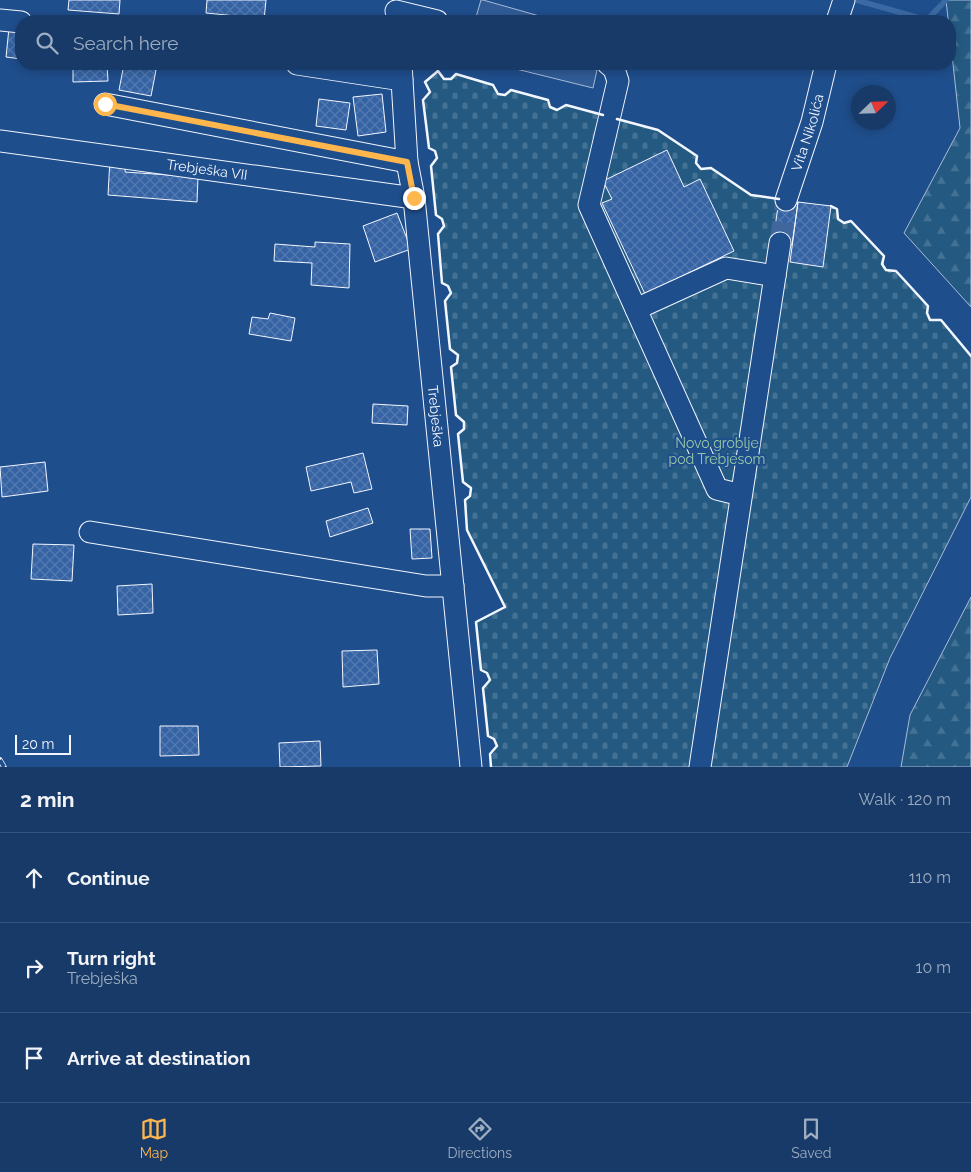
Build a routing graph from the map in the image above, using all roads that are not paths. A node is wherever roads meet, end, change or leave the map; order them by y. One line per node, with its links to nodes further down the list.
1 (396, 11): 2 (street)
2 (412, 15)
3 (0, 20): 4 (street)
4 (15, 21)
5 (375, 70): 8 (street)
6 (614, 70): 16 (street)
7 (825, 70): 13 (street, Vita Nikolića)
8 (401, 72): 11 (street, Trebješka)
9 (105, 104): 11 (street)
10 (0, 141): 12 (street, Trebješka VII)
11 (407, 162): 12 (street, Trebješka)
12 (414, 198): 19 (street, Trebješka)
13 (786, 200)
14 (780, 243): 15 (street)
15 (775, 276): 16 (street); 17 (street)
16 (636, 309): 17 (street)
17 (742, 495): 21 (street)
18 (90, 532): 19 (street)
19 (453, 586): 20 (street, Trebješka)
20 (471, 767)
21 (700, 767)

